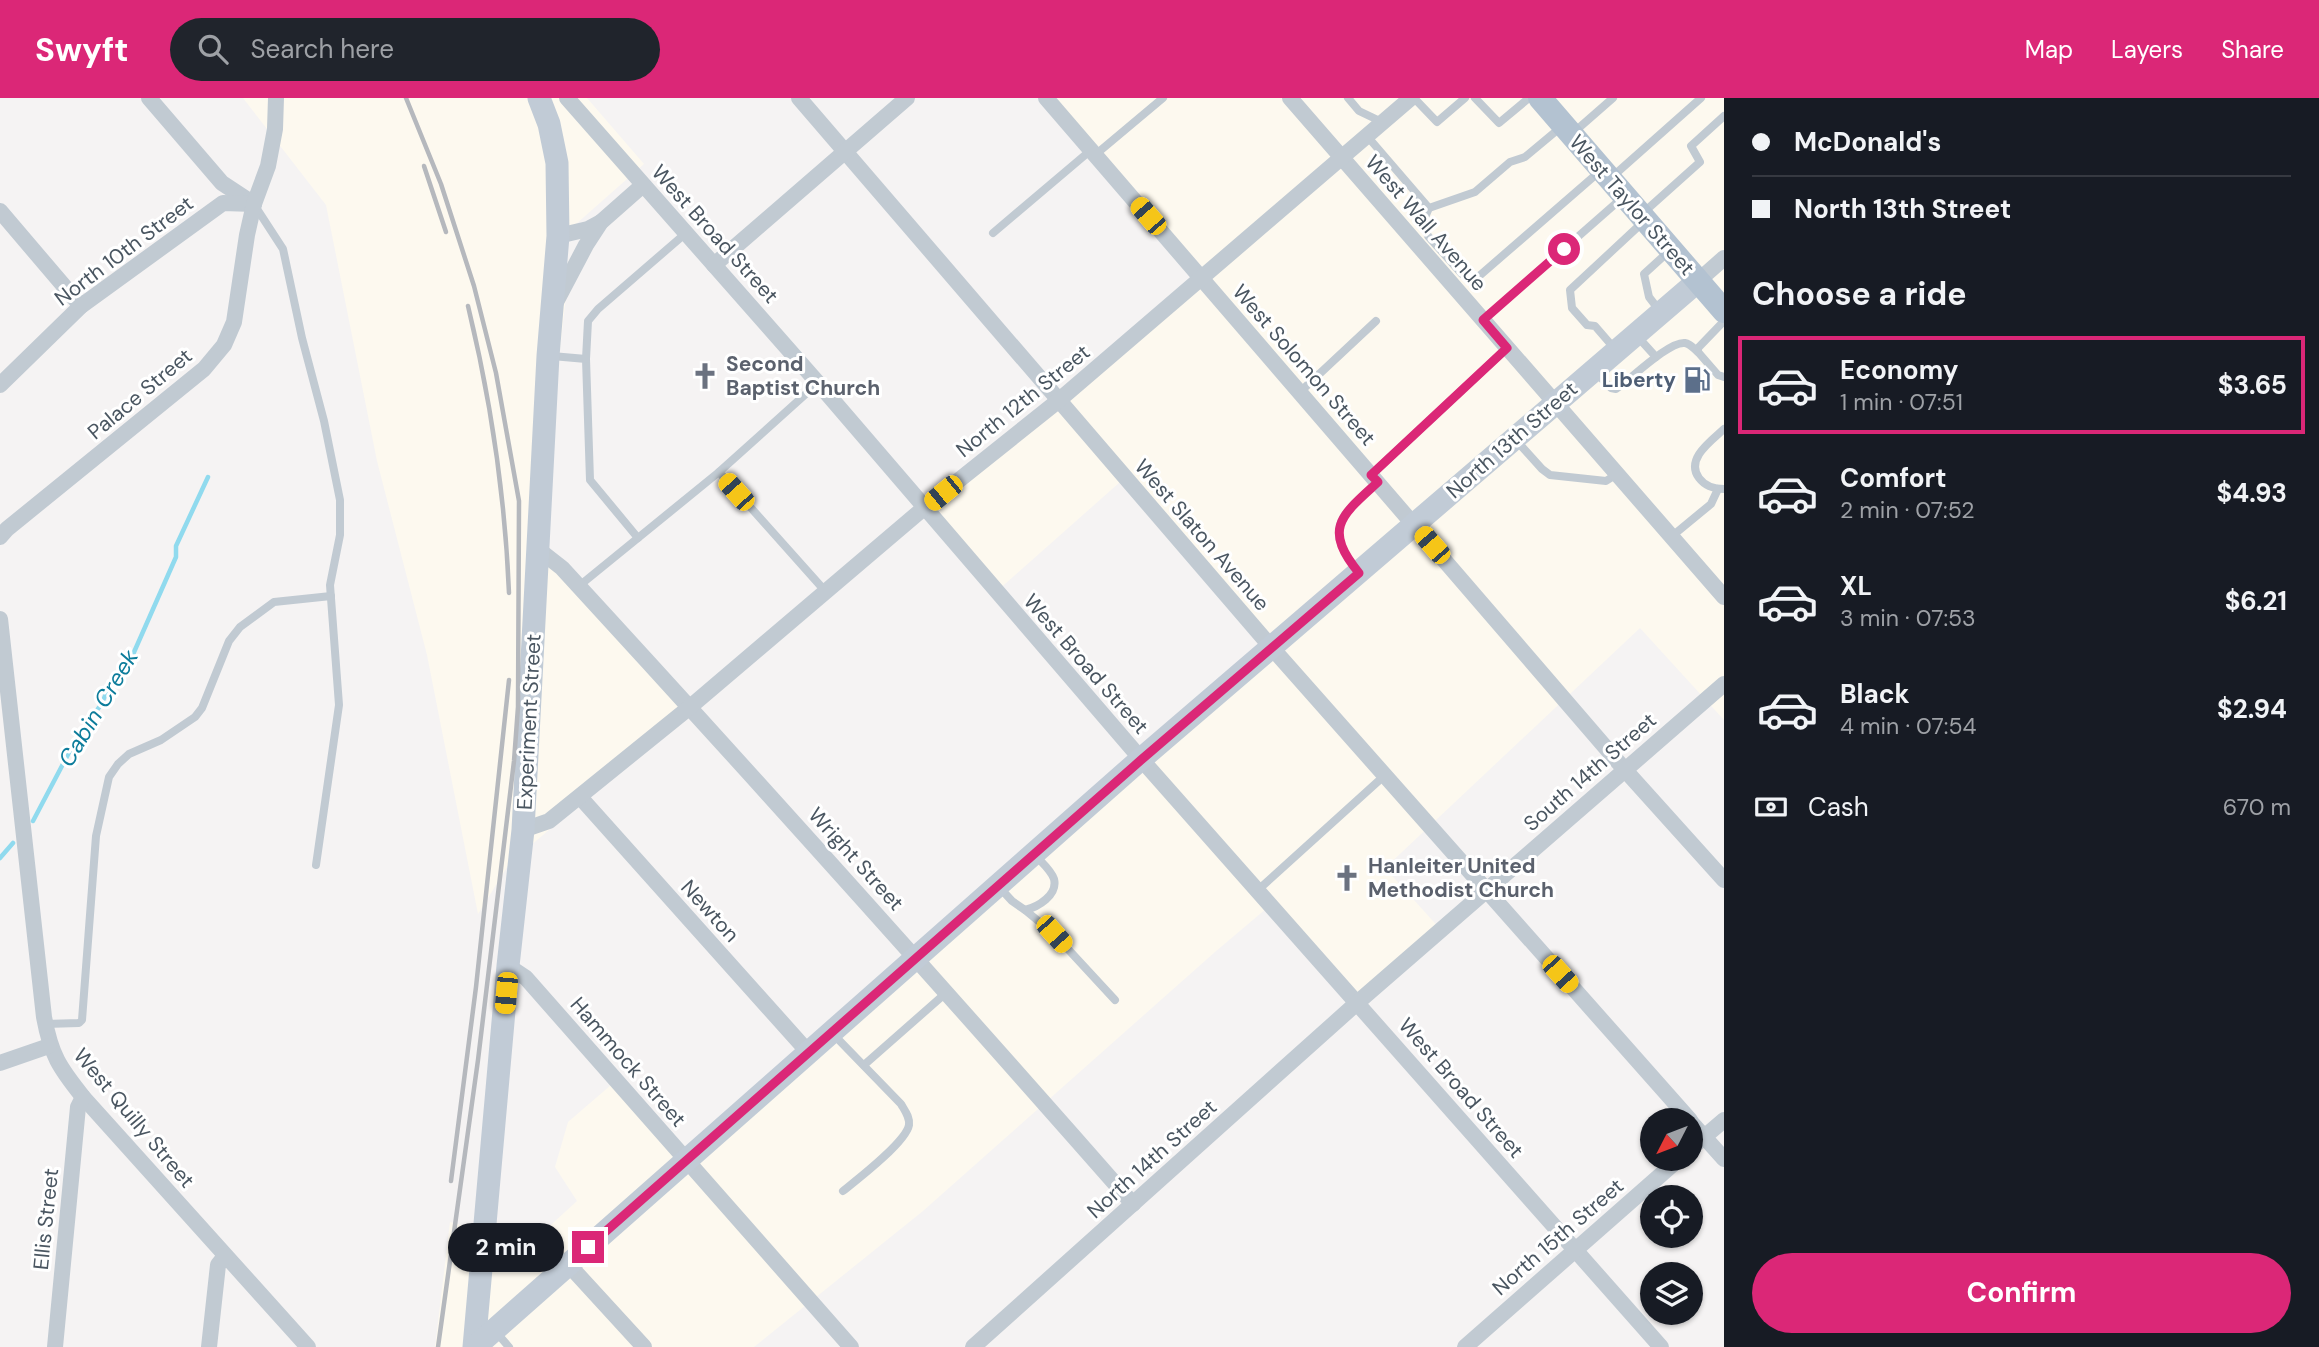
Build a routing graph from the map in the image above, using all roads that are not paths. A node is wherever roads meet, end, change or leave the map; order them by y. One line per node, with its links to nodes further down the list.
1 (149, 98): 27 (street)
2 (276, 98): 27 (street, Palace Street)
3 (539, 98): 34 (street, Experiment Street)
4 (567, 98): 26 (street, West Broad Street)
5 (799, 98): 22 (street, West Slaton Avenue)
6 (907, 98): 22 (street)
7 (1046, 98): 23 (street, West Solomon Street)
8 (1163, 98): 23 (lane)
9 (1290, 98): 24 (street, West Wall Avenue)
10 (1348, 98): 19 (lane)
11 (1413, 98): 12 (lane); 19 (street, North 12th Street)
12 (1465, 98)
13 (1475, 98): 14 (lane)
14 (1529, 98)
15 (1540, 98): 20 (main road, West Taylor Street)
16 (1613, 98): 20 (lane)
17 (1701, 98): 25 (lane)
18 (1724, 116): 30 (lane)
19 (1383, 123): 21 (street, North 12th Street)
20 (1567, 130): 25 (main road, West Taylor Street); 28 (lane)
21 (1367, 136): 24 (street, North 12th Street); 28 (lane)
22 (844, 151): 37 (street); 59 (street, West Slaton Avenue)
23 (1093, 152): 33 (lane); 38 (street, West Solomon Street)
24 (1341, 159): 38 (street, North 12th Street); 44 (street, West Wall Avenue)
25 (1612, 181): 28 (lane); 30 (main road, West Taylor Street); 44 (lane)
26 (643, 185): 31 (street); 32 (street, West Broad Street)
27 (254, 204): 40 (street, North 10th Street); 69 (street, Palace Street); 76 (lane)
28 (1429, 208)
29 (0, 211): 40 (street)
30 (1643, 218): 35 (main road, West Taylor Street); 49 (lane)
31 (601, 222): 34 (street); 41 (street)
32 (686, 233): 37 (street, West Broad Street); 53 (lane)
33 (993, 233)
34 (558, 236): 41 (street, Experiment Street)
35 (1671, 250): 39 (main road, West Taylor Street); 42 (lane)
36 (1724, 258): 39 (street)
37 (715, 265): 56 (street, West Broad Street)
38 (1201, 277): 58 (street, West Solomon Street); 59 (street, North 12th Street)
39 (1698, 281): 42 (street, North 13th Street); 43 (main road, West Taylor Street)
40 (81, 306): 57 (street, North 10th Street)
41 (552, 310): 51 (street, Experiment Street)
42 (1661, 312): 47 (street, North 13th Street)
43 (1724, 312)
44 (1483, 320): 48 (street, West Wall Avenue)
45 (1376, 321): 58 (lane)
46 (1724, 321): 50 (lane)
47 (1635, 334): 49 (street, North 13th Street); 52 (lane)
48 (1507, 348): 60 (street, West Wall Avenue); 65 (lane)
49 (1616, 351): 54 (street, North 13th Street)
50 (1698, 352): 52 (lane); 55 (lane)
51 (548, 356): 53 (lane); 72 (street, Experiment Street)
52 (1656, 358): 54 (lane)
53 (586, 359): 71 (lane)
54 (1592, 370): 60 (street, North 13th Street)
55 (1724, 377)
56 (818, 383): 63 (lane); 67 (street, West Broad Street)
57 (0, 385)
58 (1300, 392): 65 (street, West Solomon Street)
59 (1058, 401): 67 (street, North 12th Street); 79 (street, West Slaton Avenue)
60 (1555, 403): 62 (street, North 13th Street); 64 (street, West Wall Avenue)
61 (1724, 429): 66 (lane)
62 (1514, 438): 64 (lane); 68 (street, North 13th Street)
63 (719, 472): 71 (lane); 75 (lane)
64 (1617, 474): 70 (street, West Wall Avenue)
65 (1374, 479): 68 (street, West Solomon Street); 73 (lane)
66 (1721, 489): 70 (lane)
67 (924, 508): 75 (street, North 12th Street); 82 (street, West Broad Street)
68 (1415, 524): 73 (street, North 13th Street); 83 (street, West Solomon Street)
69 (0, 537)
70 (1671, 537): 77 (street, West Wall Avenue)
71 (638, 538): 74 (lane)
72 (539, 550): 74 (street, Wright Street); 86 (street, Experiment Street)
73 (1359, 573): 79 (street, North 13th Street)
74 (579, 586): 81 (street, Wright Street)
75 (826, 592): 81 (street, North 12th Street)
76 (331, 596): 88 (lane); 99 (lane)
77 (1724, 597)
78 (0, 619): 99 (street, West Quilly Street)
79 (1272, 648): 82 (street, North 13th Street); 84 (street, West Slaton Avenue)
80 (1724, 684): 83 (street, South 14th Street)
81 (690, 706): 85 (street, North 12th Street); 94 (street, Wright Street)
82 (1141, 760): 87 (street, North 13th Street); 91 (street, West Broad Street)
83 (1625, 770): 89 (street, West Solomon Street); 92 (street, South 14th Street)
84 (1384, 776): 91 (lane); 92 (street, West Slaton Avenue)
85 (580, 797): 86 (street, North 12th Street); 102 (street, Newton)
86 (523, 830): 95 (street, Experiment Street)
87 (1034, 854): 90 (street, North 13th Street); 93 (lane)
88 (316, 865)
89 (1724, 880)
90 (998, 886): 93 (lane); 94 (street, North 13th Street)
91 (1258, 890): 98 (street, West Broad Street)
92 (1486, 890): 98 (street, South 14th Street); 106 (street, West Slaton Avenue)
93 (1025, 910): 97 (lane)
94 (917, 957): 96 (street, Wright Street); 100 (street, North 13th Street)
95 (508, 966): 110 (street, Hammock Street); 122 (street, Experiment Street)
96 (947, 992): 104 (lane); 113 (street, Wright Street)
97 (1115, 1000)
98 (1358, 1002): 113 (street, North 14th Street); 114 (street, West Broad Street)
99 (45, 1024): 101 (street, West Quilly Street)
100 (832, 1033): 102 (street, North 13th Street); 104 (lane)
101 (50, 1046): 103 (street); 105 (street, West Quilly Street)
102 (809, 1053): 110 (street, North 13th Street)
103 (0, 1063)
104 (864, 1065): 112 (lane)
105 (83, 1097): 115 (street, West Quilly Street); 119 (street, Ellis Street)
106 (1679, 1108)
107 (1724, 1120): 108 (street)
108 (1704, 1137): 109 (street, West Slaton Avenue)
109 (1724, 1159)
110 (686, 1161): 116 (street, North 13th Street); 123 (street, Hammock Street)
111 (1665, 1171): 114 (street, North 15th Street)
112 (843, 1191)
113 (1133, 1204): 124 (street, North 14th Street)
114 (1576, 1250): 125 (street, North 15th Street); 126 (street, West Broad Street)
115 (225, 1256): 120 (street); 121 (street, West Quilly Street)
116 (568, 1264): 117 (street, North 13th Street); 118 (street)
117 (501, 1339): 122 (street, North 13th Street)
118 (640, 1346)
119 (55, 1347)
120 (209, 1347)
121 (308, 1347)
122 (475, 1347)
123 (851, 1347)
124 (974, 1347)
125 (1465, 1347)
126 (1661, 1347)

